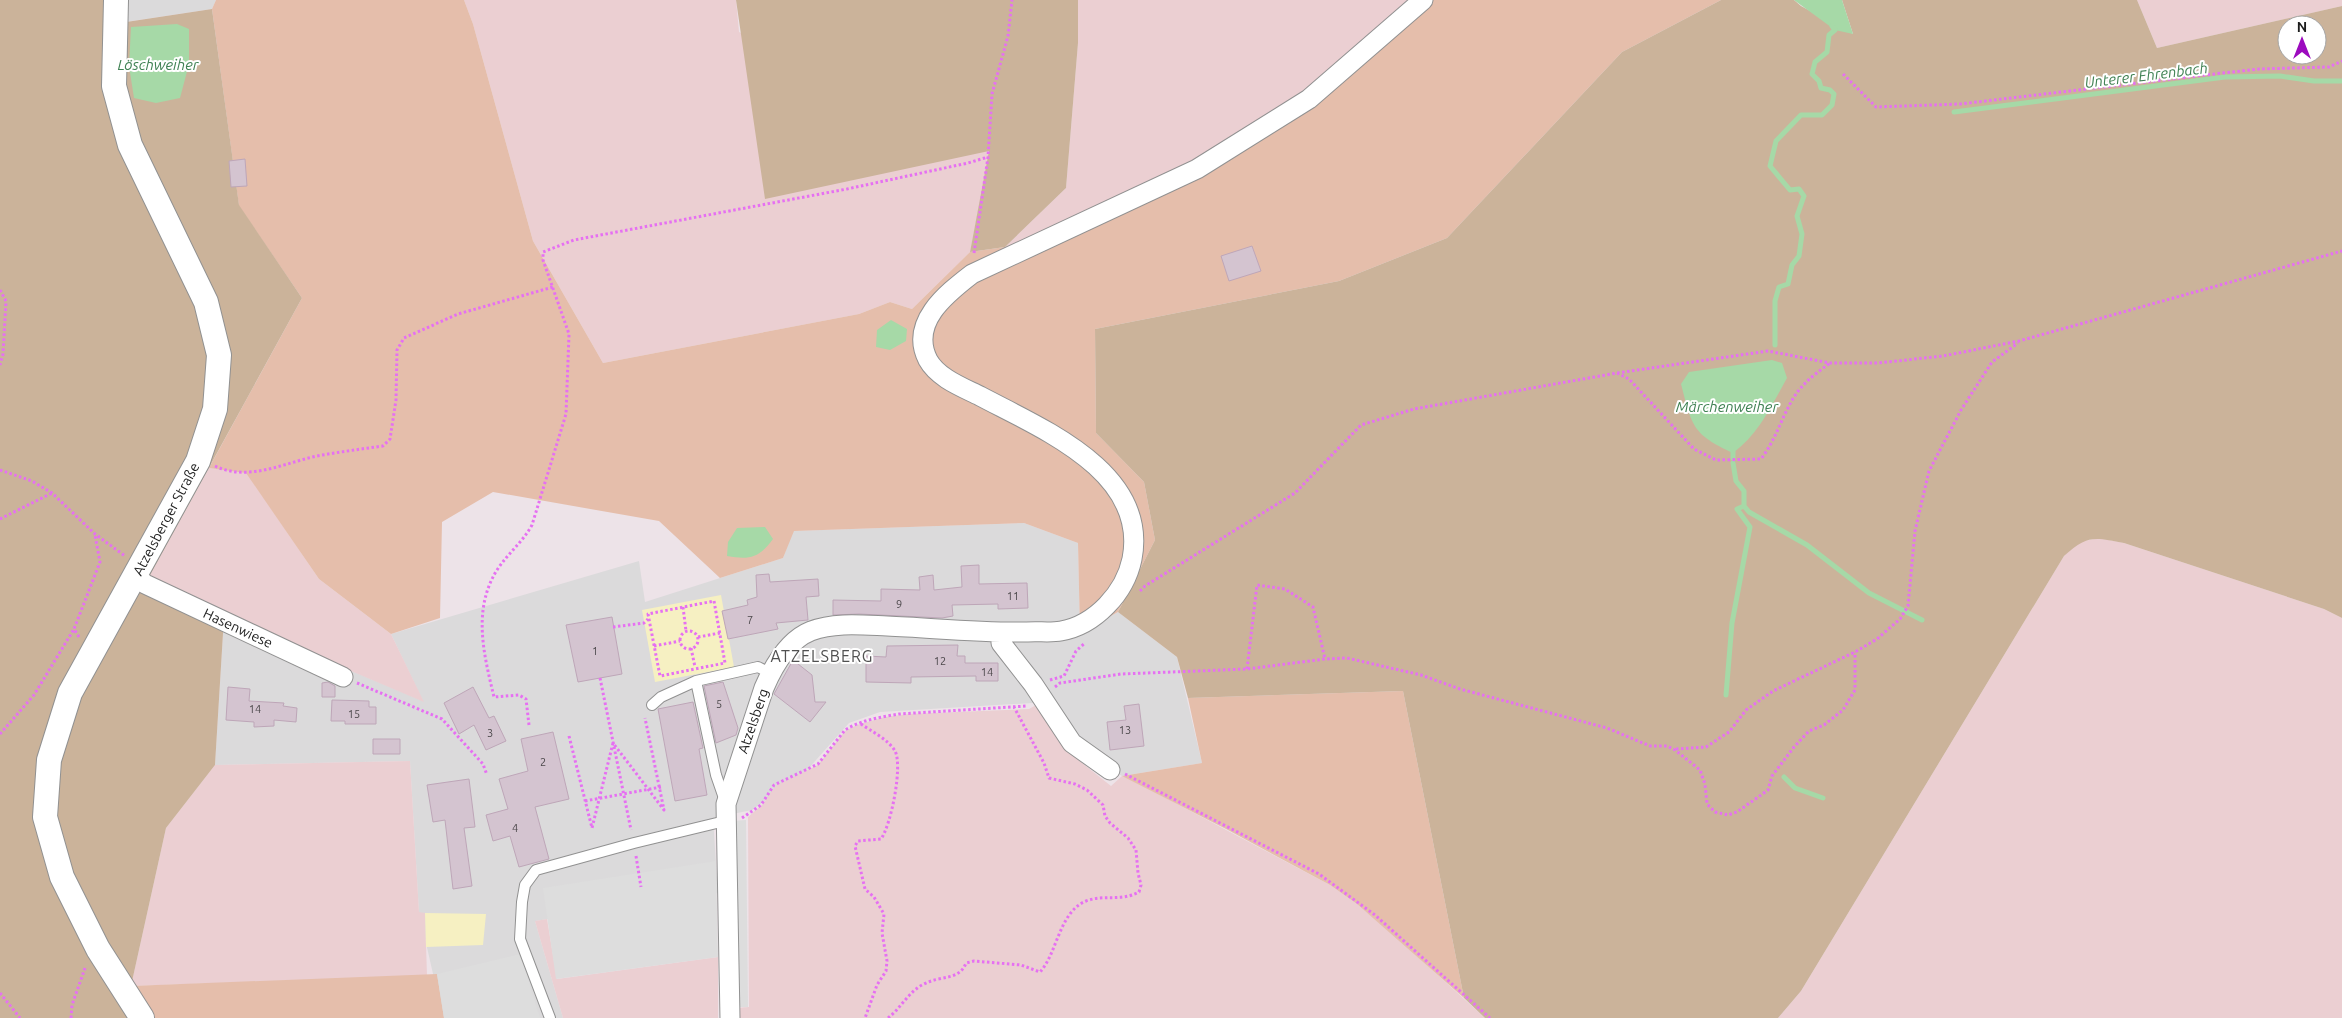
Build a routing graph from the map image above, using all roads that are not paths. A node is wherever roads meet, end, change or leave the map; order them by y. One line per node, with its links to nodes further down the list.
1 (116, 0): 3 (street, Atzelsberger Straße)
2 (1423, 0): 4 (street, Atzelsberg)
3 (136, 576): 6 (street, Hasenwiese); 11 (street, Atzelsberger Straße)
4 (1000, 632): 5 (street, Atzelsberg); 9 (street)
5 (770, 673): 7 (lane); 10 (street, Atzelsberg)
6 (342, 677)
7 (696, 680): 8 (lane); 10 (lane)
8 (652, 705)
9 (1110, 770)
10 (725, 812): 12 (lane); 13 (street, Atzelsberg)
11 (142, 1018)
12 (550, 1018)
13 (730, 1018)

